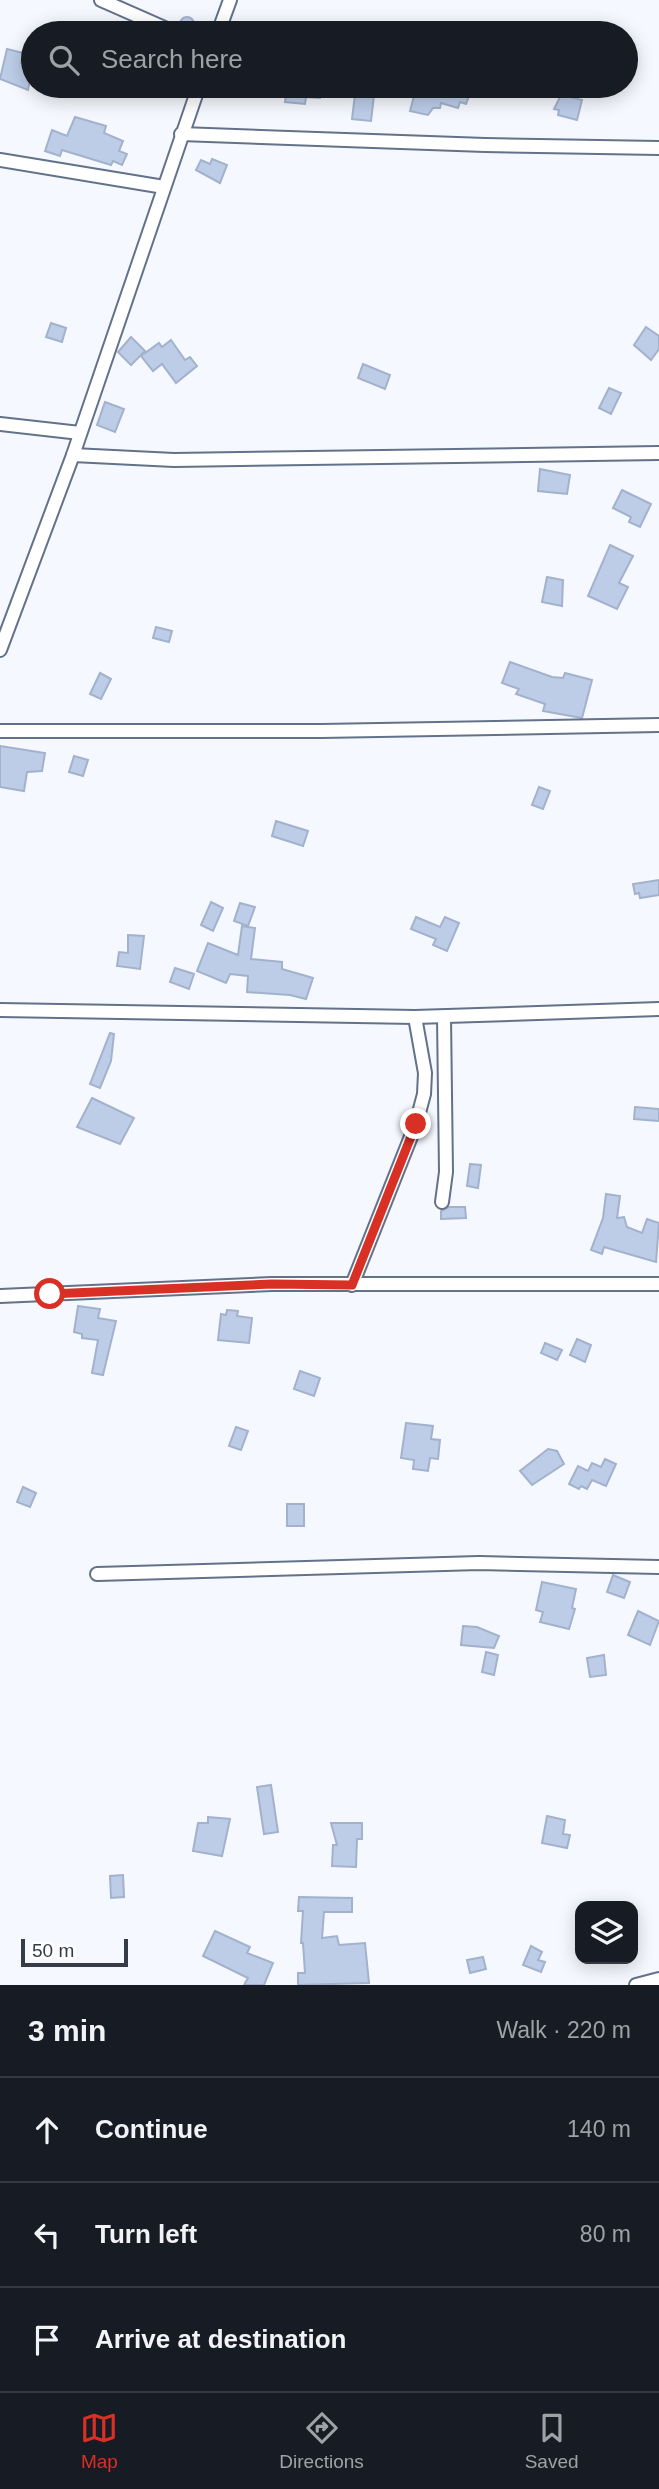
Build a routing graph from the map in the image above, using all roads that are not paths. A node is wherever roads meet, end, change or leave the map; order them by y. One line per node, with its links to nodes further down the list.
1 (101, 0): 3 (street)
2 (230, 0): 4 (street)
3 (149, 21)
4 (222, 21)
5 (194, 98): 6 (street)
6 (181, 134): 7 (street); 9 (street)
7 (659, 148)
8 (0, 160): 9 (street)
9 (164, 187): 11 (street)
10 (0, 424): 11 (street)
11 (80, 433): 13 (street)
12 (659, 453): 13 (street)
13 (73, 455): 14 (street)
14 (3, 636): 15 (street)
15 (0, 650)
16 (659, 725): 17 (street)
17 (0, 730)
18 (659, 1009): 21 (street)
19 (0, 1010): 20 (street)
20 (415, 1017): 21 (street); 24 (street)
21 (444, 1017): 22 (street)
22 (442, 1202)
23 (659, 1284): 24 (street)
24 (352, 1285): 25 (street)
25 (0, 1296)
26 (659, 1567): 27 (street)
27 (97, 1574)
28 (659, 1979): 29 (street)
29 (636, 1985)

